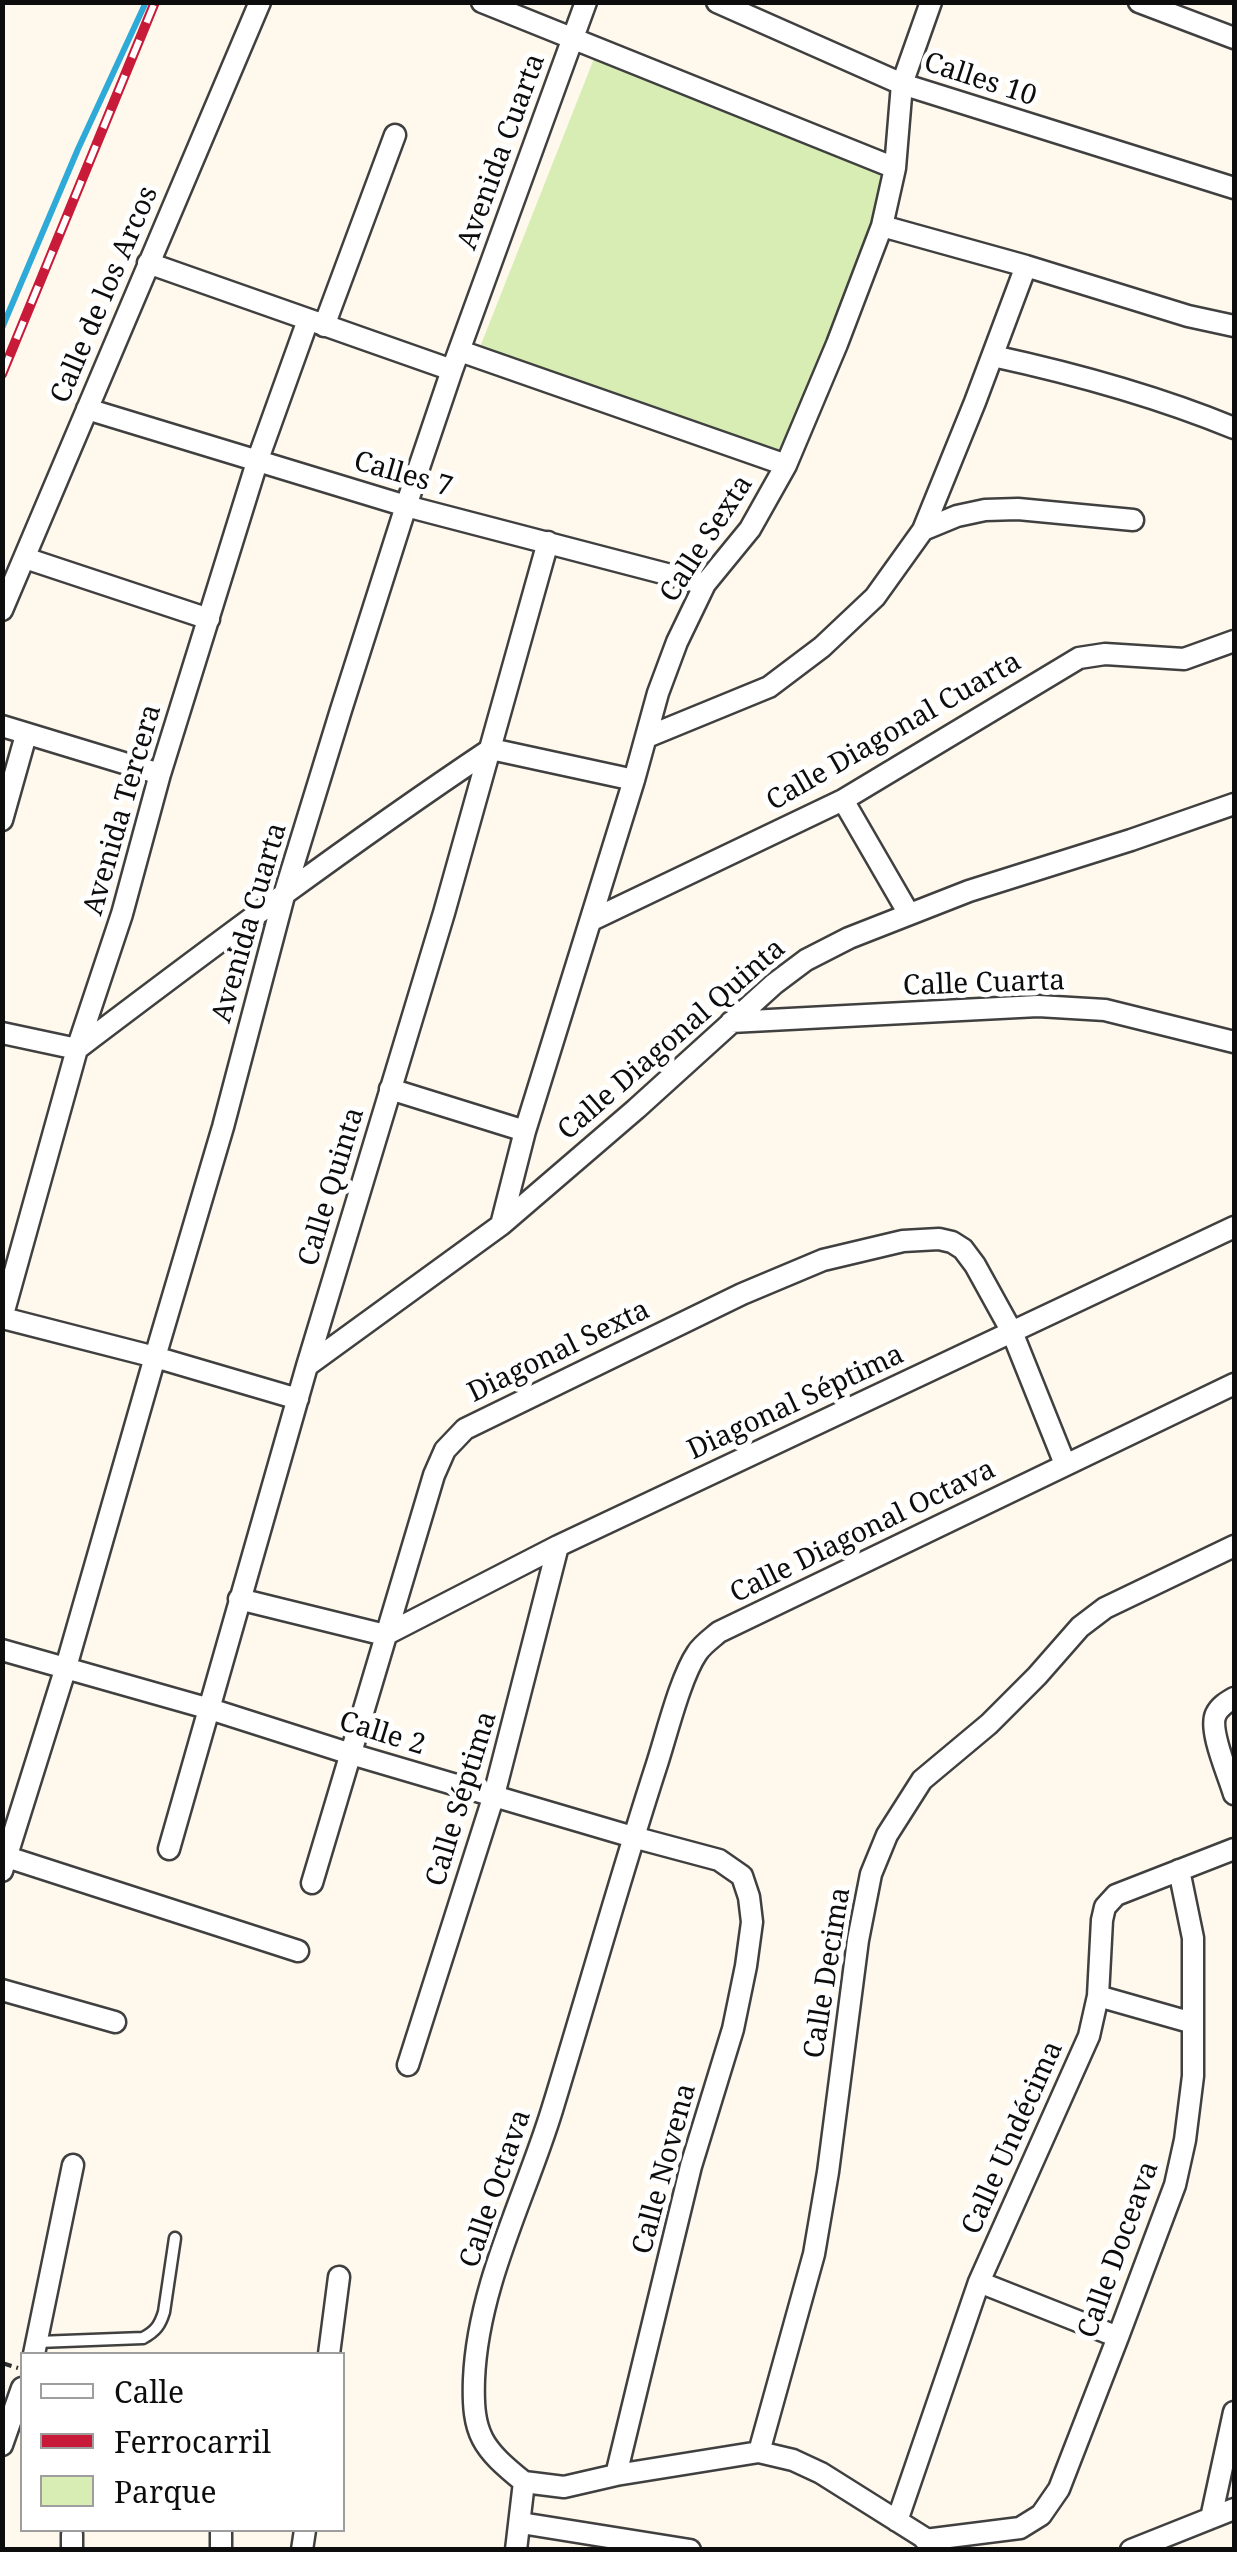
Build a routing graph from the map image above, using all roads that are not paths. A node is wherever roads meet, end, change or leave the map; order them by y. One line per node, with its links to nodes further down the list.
1 (260, 2): 14 (street, Calle de los Arcos)
2 (482, 2): 7 (street)
3 (586, 2): 7 (street, Avenida Cuarta)
4 (718, 2): 9 (street, Calles 10)
5 (930, 2): 9 (street, Calle Sexta)
6 (1139, 2): 8 (street)
7 (572, 38): 11 (street); 19 (street, Avenida Cuarta)
8 (1234, 38)
9 (902, 84): 11 (street, Calle Sexta); 12 (street, Calles 10)
10 (395, 136): 16 (street, Avenida Tercera)
11 (896, 168): 13 (street, Calle Sexta)
12 (1234, 188)
13 (882, 226): 15 (street); 23 (street, Calle Sexta)
14 (148, 262): 16 (street); 20 (street, Calle de los Arcos)
15 (1026, 266): 17 (street); 18 (street)
16 (316, 323): 19 (street); 22 (street, Avenida Tercera)
17 (1234, 326)
18 (993, 356): 21 (street); 26 (street)
19 (456, 360): 23 (street); 24 (street, Avenida Cuarta)
20 (88, 409): 22 (street, Calles 7); 28 (street, Calle de los Arcos)
21 (1234, 428)
22 (258, 459): 24 (street, Calles 7); 31 (street, Avenida Tercera)
23 (786, 465): 29 (street, Calle Sexta)
24 (406, 506): 27 (street, Calles 7); 42 (street, Avenida Cuarta)
25 (1133, 520): 26 (street)
26 (923, 530): 35 (street)
27 (548, 542): 29 (street, Calles 7); 36 (street, Calle Quinta)
28 (25, 558): 30 (street, Calle de los Arcos); 31 (street)
29 (705, 584): 35 (street, Calle Sexta)
30 (2, 610)
31 (209, 619): 37 (street, Avenida Tercera)
32 (1234, 641): 39 (street, Calle Diagonal Cuarta)
33 (2, 726): 34 (street)
34 (26, 734): 37 (street); 41 (street)
35 (646, 737): 38 (street, Calle Sexta)
36 (491, 749): 38 (street); 42 (street); 49 (street, Calle Quinta)
37 (160, 774): 48 (street, Avenida Tercera)
38 (634, 780): 44 (street, Calle Sexta)
39 (843, 800): 43 (street); 44 (street, Calle Diagonal Cuarta)
40 (1234, 804): 43 (street, Calle Diagonal Quinta)
41 (2, 820)
42 (285, 892): 48 (street); 55 (street, Avenida Cuarta)
43 (909, 914): 45 (street, Calle Diagonal Quinta)
44 (592, 920): 50 (street, Calle Sexta)
45 (732, 1022): 47 (street, Calle Cuarta); 51 (street, Calle Diagonal Quinta)
46 (2, 1033): 48 (street)
47 (1234, 1042)
48 (77, 1049): 53 (street, Avenida Tercera)
49 (390, 1089): 50 (street); 56 (street, Calle Quinta)
50 (525, 1130): 51 (street, Calle Sexta)
51 (501, 1226): 56 (street, Calle Diagonal Quinta)
52 (1234, 1228): 54 (street, Diagonal Séptima)
53 (2, 1318): 55 (street)
54 (1012, 1332): 59 (street); 60 (street, Diagonal Séptima); 63 (street, Diagonal Sexta)
55 (155, 1357): 58 (street); 65 (street, Avenida Cuarta)
56 (307, 1366): 58 (street, Calle Quinta)
57 (1234, 1384): 59 (street, Calle Diagonal Octava)
58 (298, 1399): 62 (street, Calle Quinta)
59 (1065, 1464): 71 (street, Calle Diagonal Octava)
60 (558, 1546): 63 (street, Diagonal Séptima); 70 (street, Calle Séptima)
61 (1234, 1546): 94 (street, Calle Decima)
62 (239, 1599): 63 (street); 67 (street, Calle Quinta)
63 (385, 1635): 68 (street, Diagonal Sexta)
64 (2, 1650): 65 (street, Calle 2)
65 (66, 1667): 67 (street, Calle 2); 74 (street, Avenida Cuarta)
66 (1234, 1698): 69 (street)
67 (210, 1709): 68 (street, Calle 2); 72 (street, Calle Quinta)
68 (351, 1754): 70 (street, Calle 2); 77 (street, Diagonal Sexta)
69 (1234, 1794)
70 (494, 1795): 71 (street, Calle 2); 83 (street, Calle Séptima)
71 (633, 1837): 76 (street, Calle 2); 96 (street, Calle Octava)
72 (170, 1849)
73 (1234, 1849): 75 (street, Calle Undécima)
74 (5, 1864): 78 (street)
75 (1179, 1870): 80 (street, Calle Undécima); 82 (street, Calle Doceava)
76 (742, 1876): 95 (street, Calle Novena)
77 (312, 1882)
78 (298, 1951)
79 (2, 1990): 81 (street)
80 (1098, 1996): 82 (street); 87 (street, Calle Undécima)
81 (114, 2022)
82 (1194, 2023): 88 (street, Calle Doceava)
83 (408, 2064)
84 (73, 2165): 89 (street)
85 (175, 2238): 89 (lane)
86 (339, 2277): 90 (street)
87 (979, 2282): 88 (street); 99 (street, Calle Undécima)
88 (1118, 2337): 102 (street, Calle Doceava)
89 (36, 2348)
90 (328, 2352)
91 (20, 2394): 93 (street)
92 (1234, 2412): 98 (street)
93 (2, 2445)
94 (759, 2452): 95 (street); 99 (street)
95 (616, 2474): 96 (street)
96 (524, 2482): 100 (street)
97 (1234, 2509): 98 (street)
98 (1211, 2518): 105 (street)
99 (897, 2522): 102 (street)
100 (520, 2523): 101 (street); 103 (street)
101 (599, 2543): 104 (street)
102 (935, 2545)
103 (516, 2550)
104 (690, 2550)
105 (1131, 2550)

